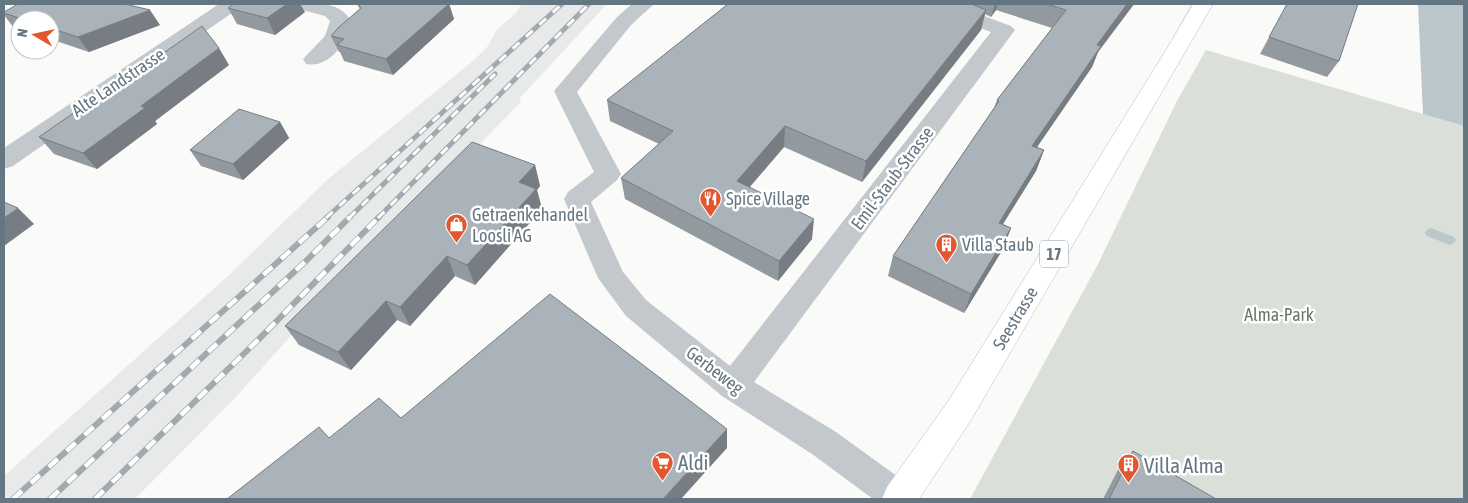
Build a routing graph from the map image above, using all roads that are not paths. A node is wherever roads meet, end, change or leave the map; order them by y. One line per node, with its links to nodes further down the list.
1 (232, 4): 7 (street, Alte Landstrasse)
2 (302, 4): 6 (street)
3 (644, 4): 8 (street, Gerbeweg)
4 (934, 4): 8 (street, Emil-Staub-Strasse)
5 (1203, 4): 9 (main road, Seestrasse / 17)
6 (314, 59)
7 (4, 160)
8 (733, 386): 9 (street, Gerbeweg)
9 (899, 499)

